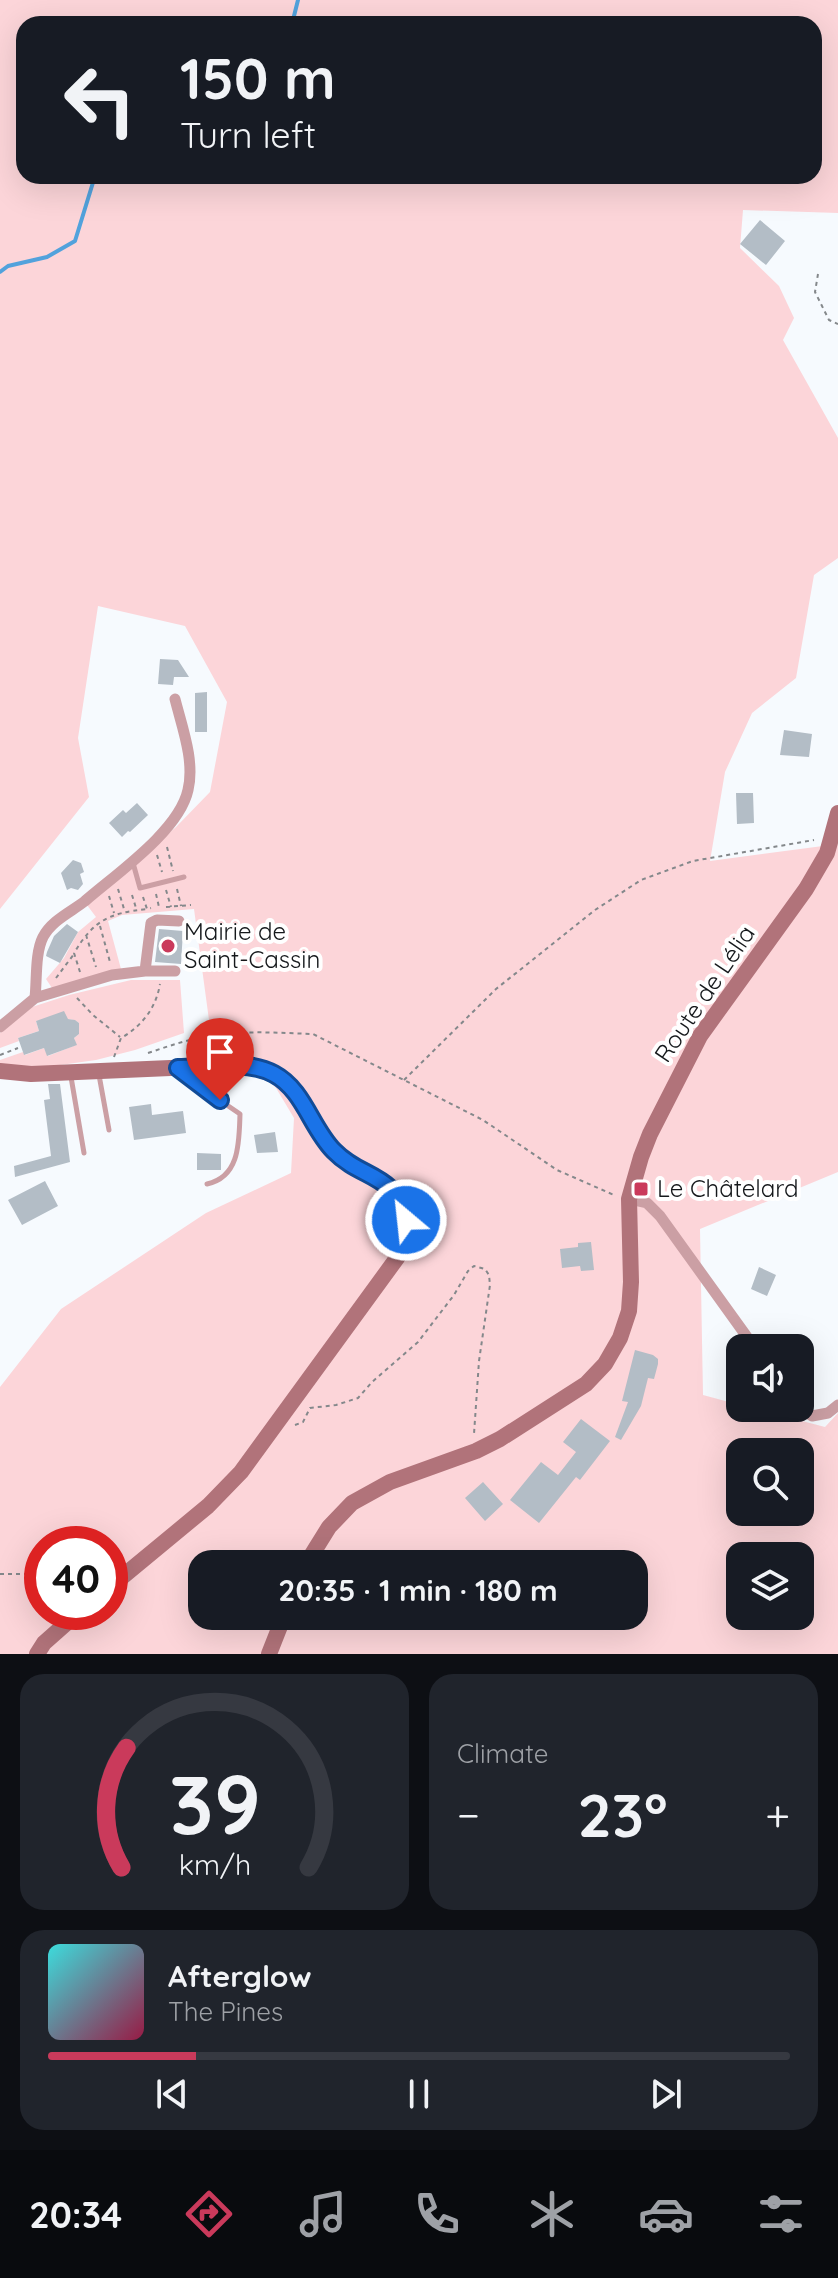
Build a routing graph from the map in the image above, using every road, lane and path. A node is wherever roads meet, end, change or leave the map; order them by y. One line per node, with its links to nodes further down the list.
1 (818, 274): 2 (path)
2 (838, 324)
3 (175, 699): 6 (street)
4 (838, 813): 5 (street, Route de Lélia)
5 (831, 837): 36 (path); 40 (street, Route de Lélia)
6 (132, 861): 9 (lane); 26 (street)
7 (184, 877): 9 (lane)
8 (118, 887): 15 (path)
9 (140, 888): 13 (path)
10 (109, 895): 16 (path)
11 (132, 896): 14 (path)
12 (191, 905): 13 (path)
13 (147, 909): 14 (path)
14 (136, 910): 15 (path)
15 (125, 911): 16 (path)
16 (115, 914): 18 (path)
17 (179, 921): 22 (street)
18 (99, 924): 19 (path); 21 (path)
19 (86, 934): 20 (path); 20 (path)
20 (74, 953): 25 (path)
21 (111, 963)
22 (145, 971): 23 (street); 25 (street)
23 (162, 971): 24 (street); 28 (path)
24 (175, 971)
25 (70, 982): 26 (street); 28 (path)
26 (35, 998): 27 (street)
27 (0, 1027)
28 (121, 1038): 32 (path)
29 (18, 1048): 31 (path)
30 (146, 1054): 36 (path)
31 (0, 1055)
32 (104, 1068): 33 (street); 35 (street); 37 (lane)
33 (178, 1068): 39 (lane); 47 (street)
34 (0, 1071): 35 (street)
35 (70, 1072): 38 (lane)
36 (404, 1080): 40 (path)
37 (109, 1130)
38 (84, 1153)
39 (207, 1184)
40 (629, 1199): 41 (street); 45 (street, Route de Lélia)
41 (745, 1334)
42 (838, 1405): 43 (street)
43 (814, 1416)
44 (291, 1427): 45 (path)
45 (476, 1451): 46 (street, Route de Lélia)
46 (315, 1550)
47 (128, 1572)
48 (0, 1574): 49 (path)
49 (24, 1574)
50 (59, 1630): 52 (street)
51 (278, 1630): 53 (street)
52 (37, 1654)
53 (269, 1654)

